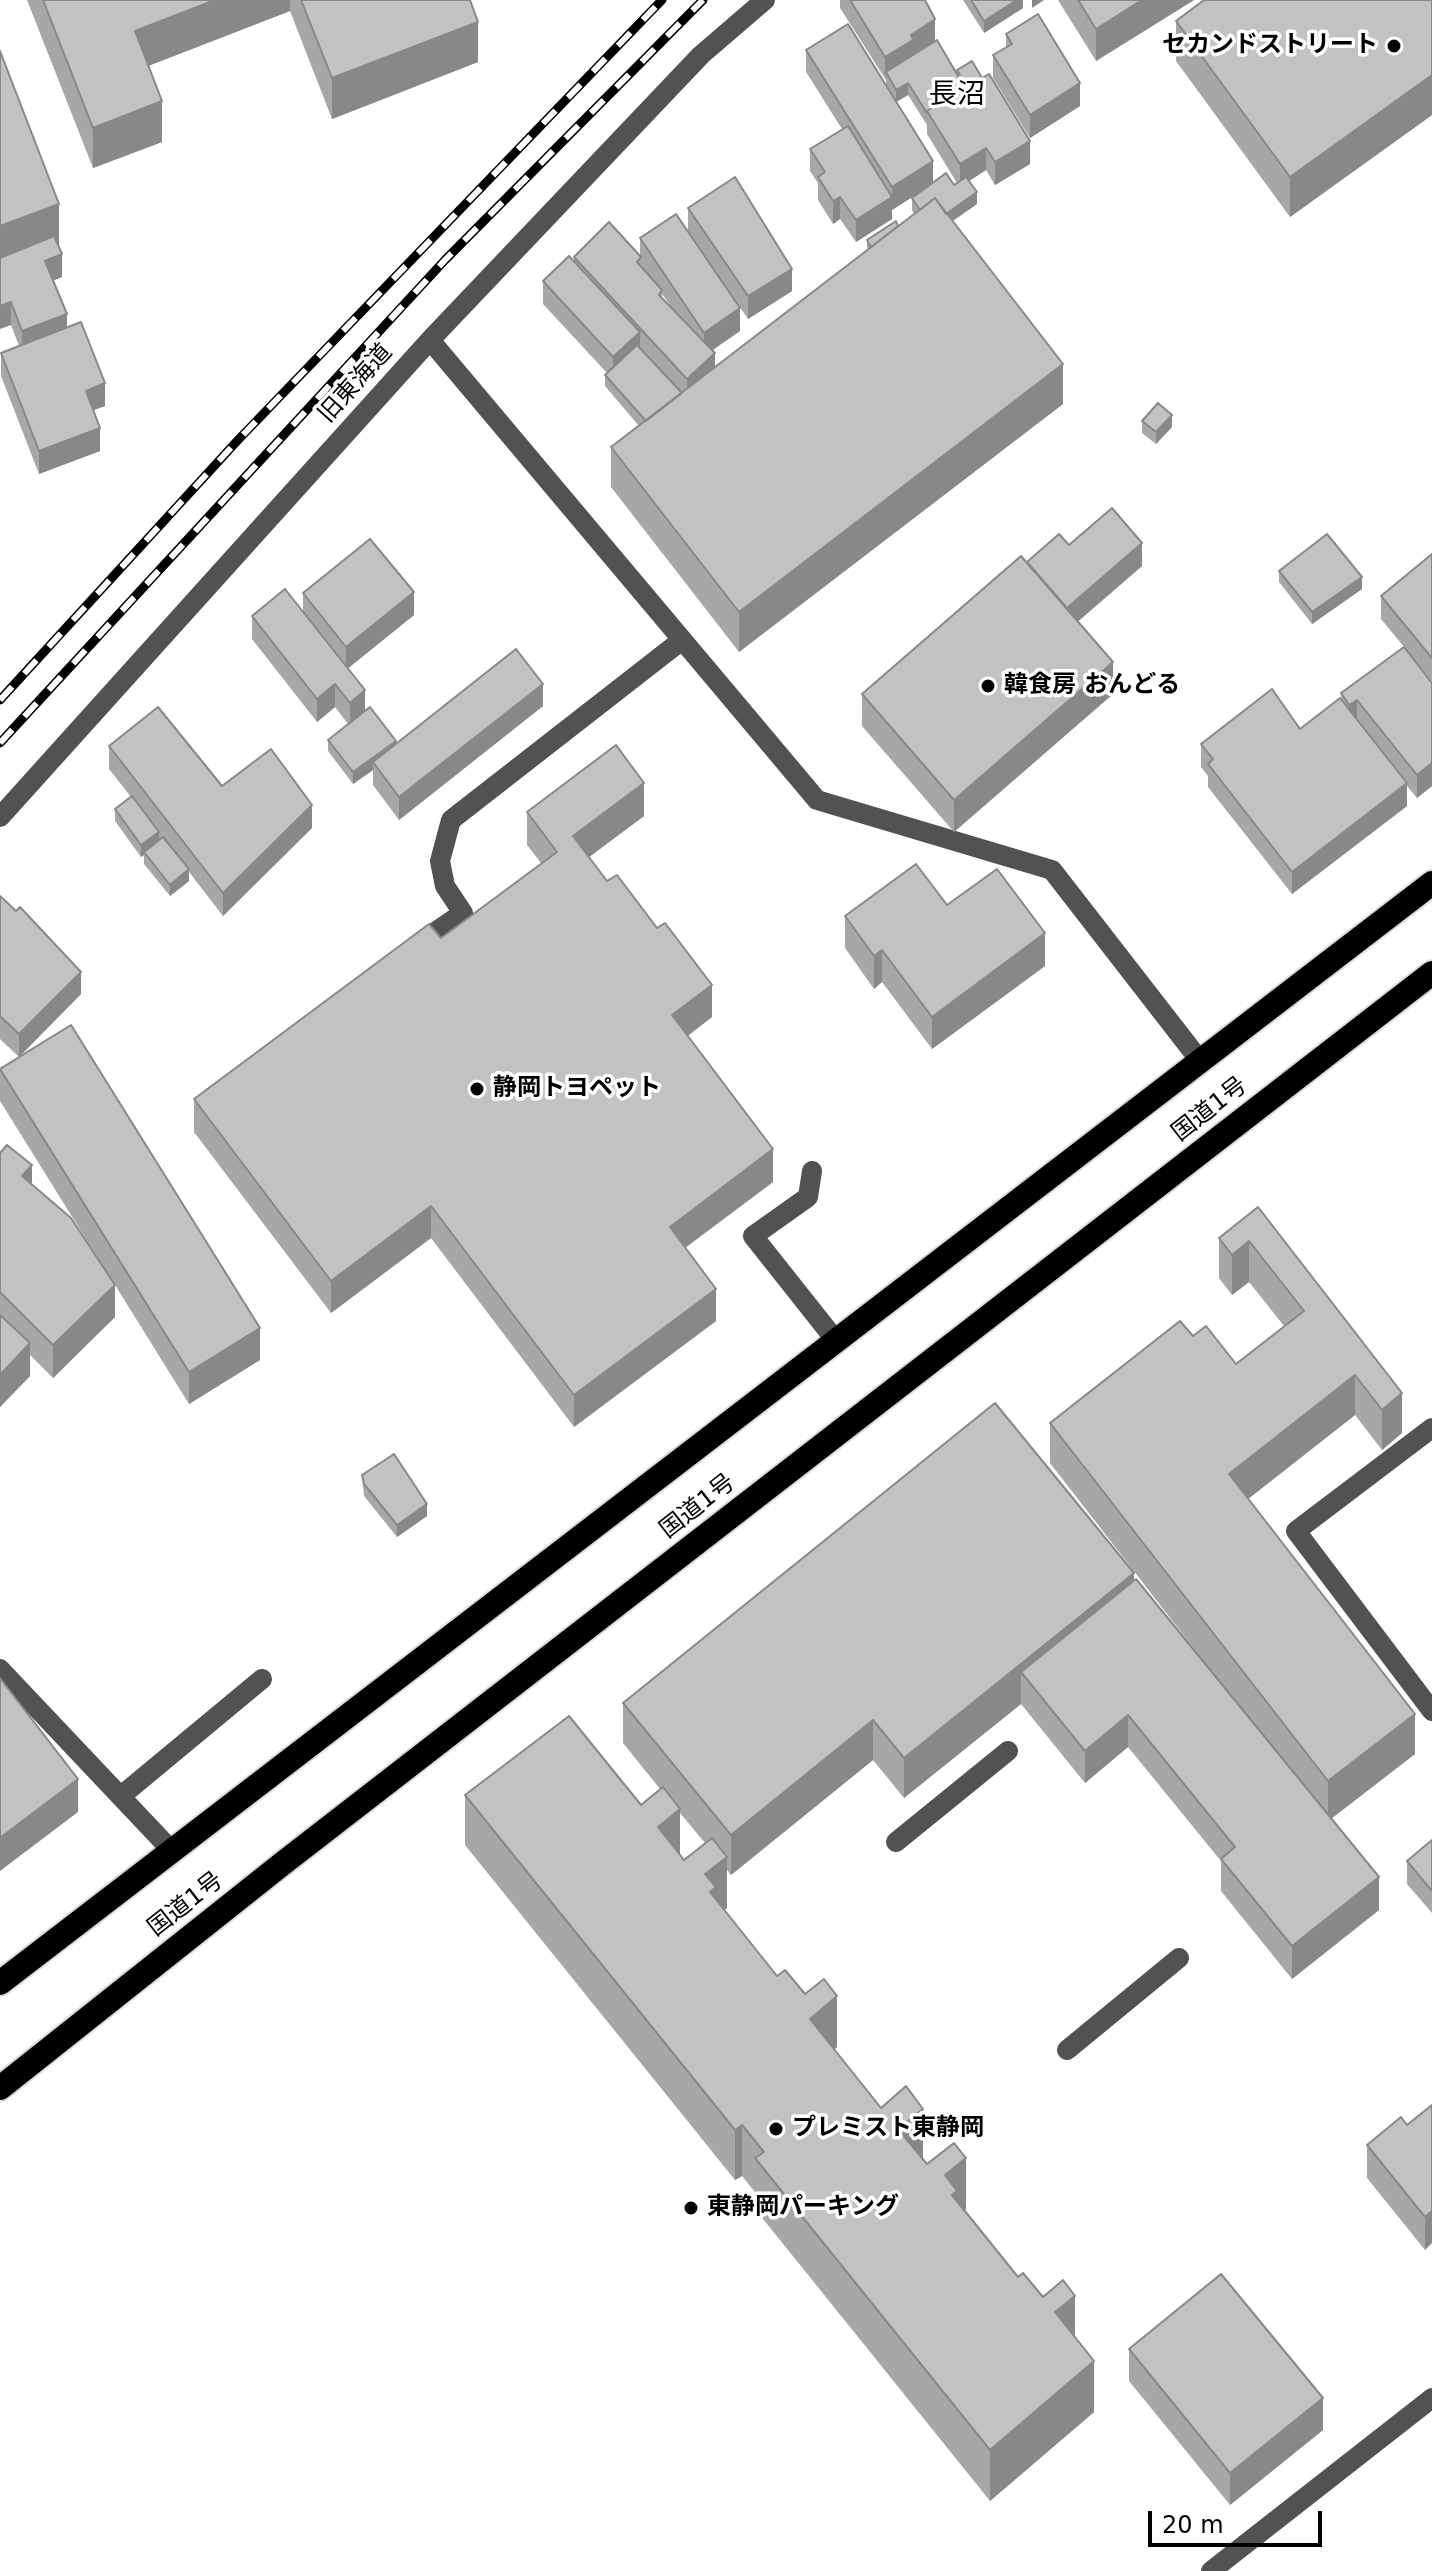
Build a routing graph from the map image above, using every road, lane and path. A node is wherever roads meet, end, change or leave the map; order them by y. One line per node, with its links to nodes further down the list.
1 (765, 0): 2 (street, 旧東海道)
2 (430, 340): 3 (street); 4 (street, 旧東海道)
3 (682, 640): 6 (street); 8 (street)
4 (0, 817)
5 (1432, 883): 8 (highway, 国道1号)
6 (419, 943)
7 (1432, 973): 22 (highway, 国道1号)
8 (1201, 1062): 10 (highway, 国道1号)
9 (812, 1171): 10 (street)
10 (837, 1342): 18 (highway, 国道1号)
11 (1432, 1428): 14 (street)
12 (0, 1669): 16 (street)
13 (262, 1679): 16 (street)
14 (1432, 1711)
15 (1008, 1751): 17 (street)
16 (121, 1796): 18 (street)
17 (896, 1842)
18 (173, 1852): 20 (highway, 国道1号)
19 (1179, 1958): 21 (street)
20 (0, 1983)
21 (1067, 2050)
22 (0, 2088)
23 (1432, 2398): 24 (street)
24 (1211, 2571)

